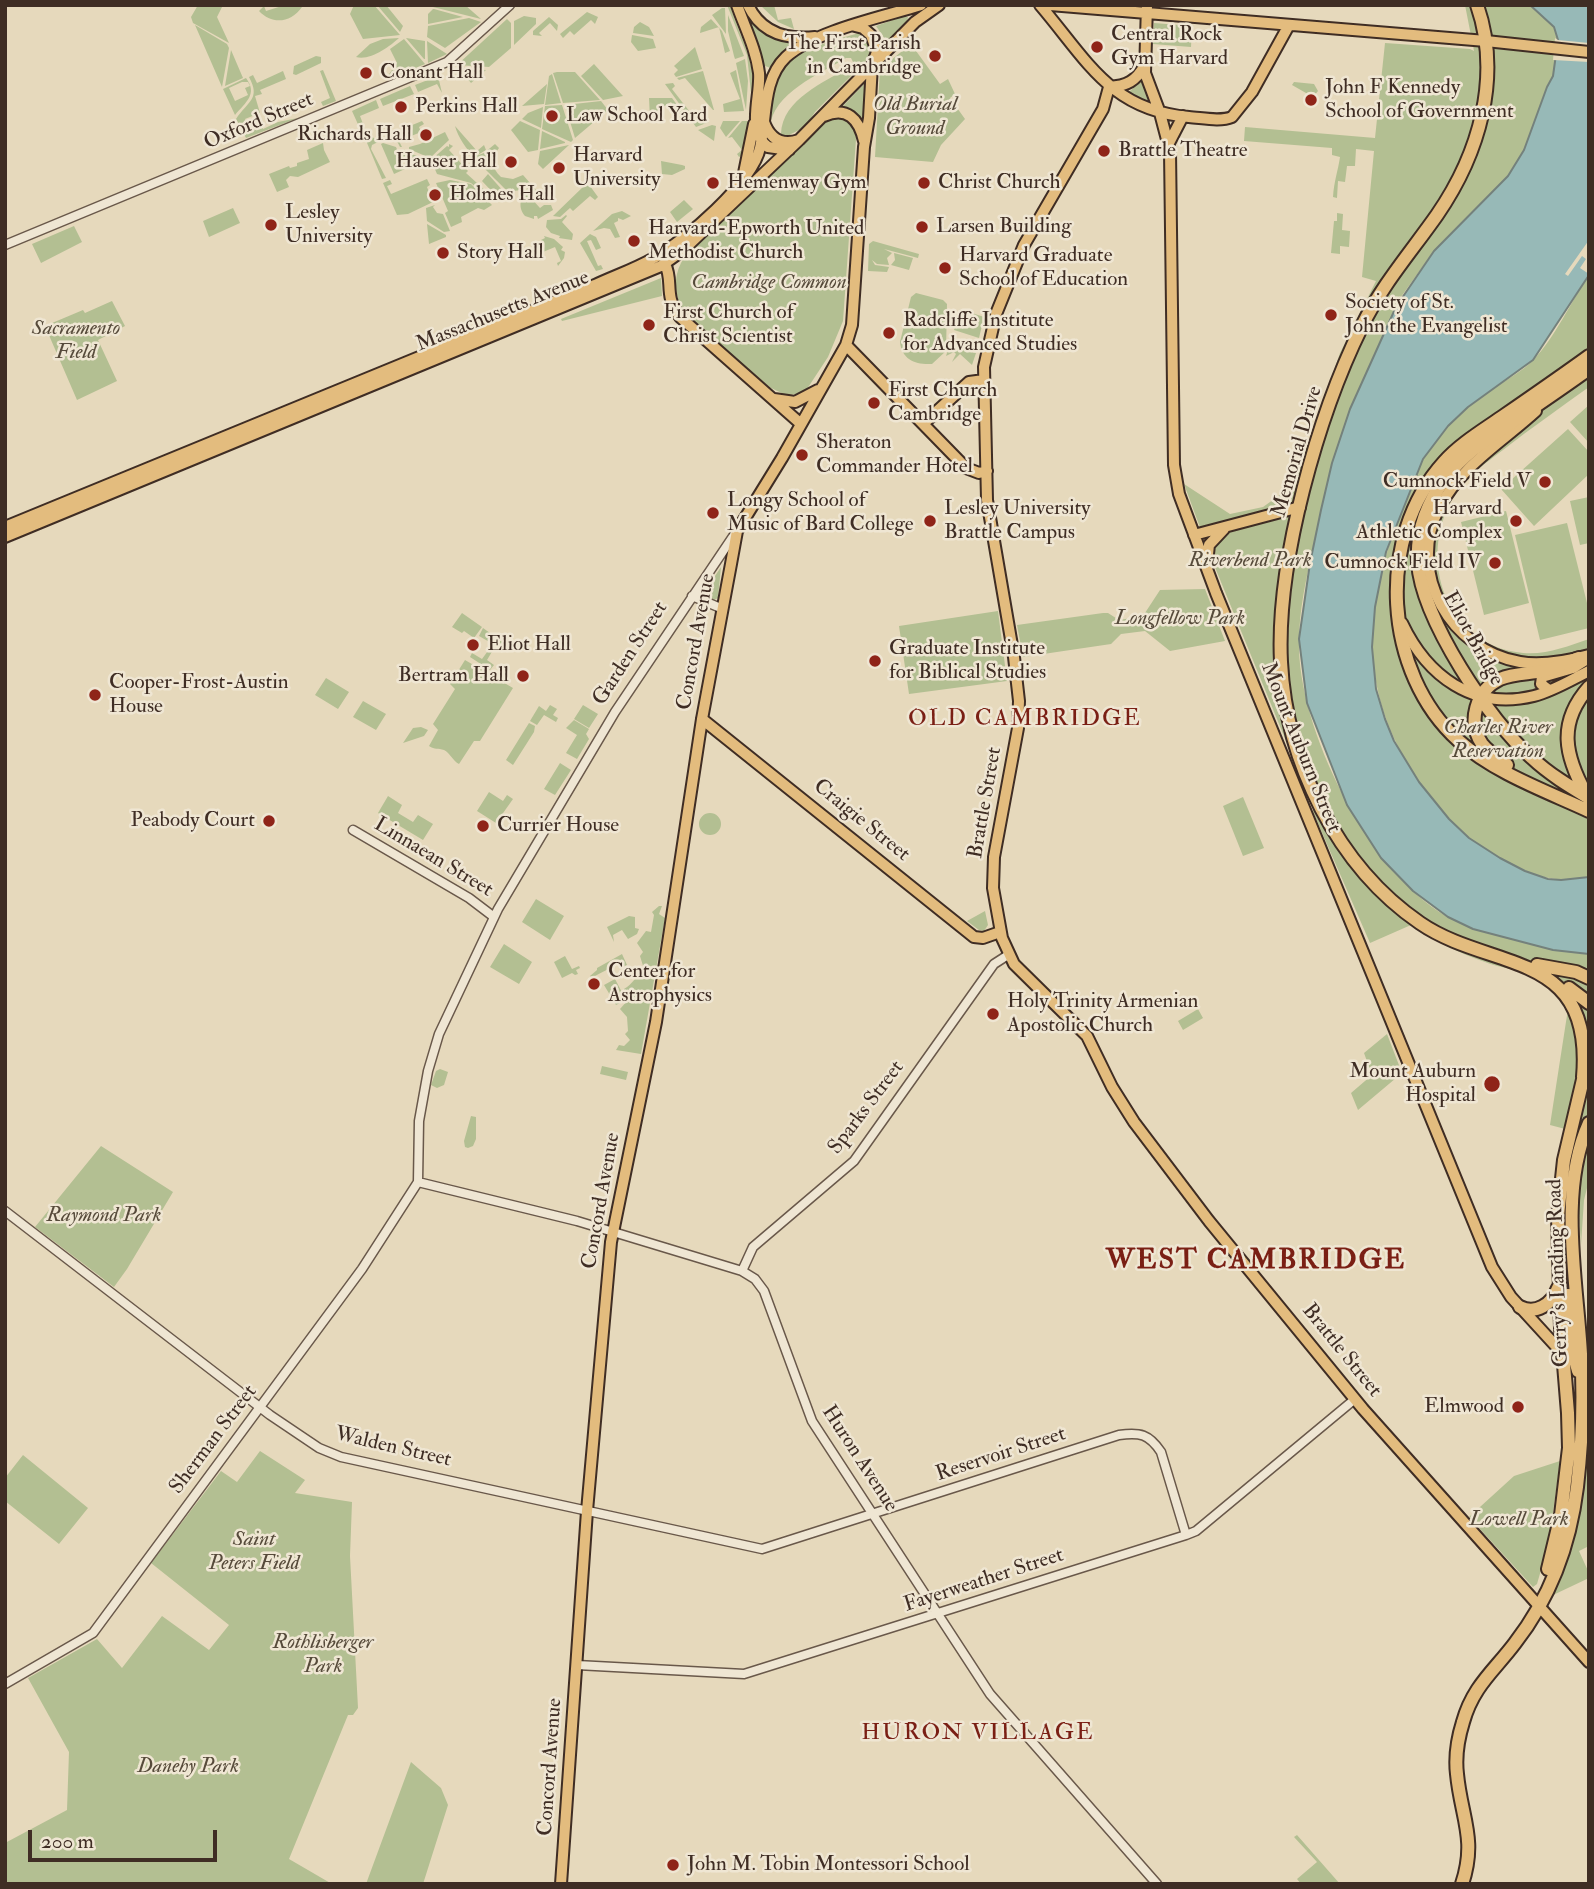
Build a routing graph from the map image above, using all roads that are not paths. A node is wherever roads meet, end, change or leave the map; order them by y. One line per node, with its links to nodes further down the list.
1 (510, 5): 29 (street, Oxford Street)
2 (737, 5): 18 (main road)
3 (748, 5): 12 (main road)
4 (921, 5): 11 (main road)
5 (939, 5): 15 (main road, Massachusetts Avenue)
6 (1040, 5): 17 (main road)
7 (1050, 5): 9 (main road)
8 (1477, 5): 13 (highway, Memorial Drive)
9 (1147, 9): 10 (main road); 16 (main road, Mount Auburn Street)
10 (1289, 25): 13 (main road); 20 (main road)
11 (855, 26): 12 (main road); 15 (main road, Garden Street)
12 (830, 34): 22 (main road, Massachusetts Avenue)
13 (1486, 41): 14 (main road); 41 (highway, Memorial Drive)
14 (1589, 52)
15 (872, 65): 21 (main road, Massachusetts Avenue); 26 (main road, Garden Street)
16 (1145, 65): 17 (main road); 19 (main road, Mount Auburn Street)
17 (1109, 87): 19 (main road); 34 (main road, Brattle Street)
18 (757, 107): 24 (main road); 28 (main road)
19 (1160, 113): 20 (main road); 25 (main road, Mount Auburn Street)
20 (1182, 116): 25 (main road)
21 (822, 117): 23 (main road, Massachusetts Avenue); 26 (main road, Garden Street)
22 (764, 122): 23 (main road); 24 (main road, Massachusetts Avenue)
23 (799, 140): 27 (main road, Massachusetts Avenue)
24 (761, 141): 27 (main road); 28 (main road, Massachusetts Avenue)
25 (1169, 143): 45 (main road, Mount Auburn Street)
26 (864, 147): 31 (main road, Garden Street)
27 (789, 150): 30 (main road, Massachusetts Avenue)
28 (733, 192): 43 (main road, Massachusetts Avenue)
29 (5, 245)
30 (664, 264): 37 (main road); 46 (main road, Massachusetts Avenue)
31 (846, 345): 35 (main road, Garden Street); 38 (main road)
32 (1589, 356): 50 (highway)
33 (1589, 369): 36 (highway, Eliot Bridge)
34 (984, 380): 38 (main road); 40 (main road, Brattle Street)
35 (822, 386): 37 (main road); 39 (main road, Garden Street)
36 (1559, 390): 51 (main road); 55 (highway, Eliot Bridge)
37 (771, 398): 39 (main road)
38 (924, 423): 40 (main road)
39 (801, 424): 44 (main road, Garden Street)
40 (987, 471): 62 (main road, Brattle Street)
41 (1300, 507): 42 (main road); 64 (highway, Memorial Drive)
42 (1230, 526): 45 (main road); 47 (main road)
43 (5, 527)
44 (737, 531): 48 (street, Garden Street); 49 (main road, Concord Avenue)
45 (1194, 535): 47 (main road, Mount Auburn Street)
46 (5, 537)
47 (1208, 573): 77 (main road, Mount Auburn Street)
48 (692, 596): 49 (street); 61 (street, Garden Street)
49 (723, 609): 56 (main road, Concord Avenue)
50 (1398, 615): 55 (main road); 57 (highway)
51 (1586, 657): 54 (main road); 55 (highway)
52 (1589, 671): 54 (main road)
53 (1589, 688): 58 (highway)
54 (1549, 690): 55 (main road)
55 (1481, 696): 57 (highway); 58 (highway, Eliot Bridge)
56 (702, 719): 62 (main road, Craigie Street); 74 (main road, Concord Avenue)
57 (1531, 783): 59 (highway)
58 (1588, 798)
59 (1589, 811)
60 (353, 830): 61 (street, Linnaean Street)
61 (494, 917): 71 (street, Garden Street)
62 (1000, 932): 63 (main road, Brattle Street)
63 (1008, 955): 75 (street, Sparks Street); 81 (main road, Brattle Street)
64 (1519, 962): 65 (highway); 66 (highway)
65 (1548, 974): 67 (highway); 69 (highway)
66 (1589, 978)
67 (1589, 1003)
68 (1589, 1060): 69 (highway, Gerry's Landing Road)
69 (1583, 1077): 72 (highway, Gerry's Landing Road)
70 (1589, 1123): 79 (highway, Gerry's Landing Road)
71 (418, 1182): 74 (street, Huron Avenue); 82 (street, Sherman Street)
72 (1561, 1183): 76 (highway, Gerry's Landing Road); 79 (highway)
73 (5, 1211): 82 (street, Walden Street)
74 (613, 1231): 75 (street, Huron Avenue); 85 (main road, Concord Avenue)
75 (742, 1271): 86 (street, Huron Avenue)
76 (1559, 1284): 77 (highway); 78 (highway, Gerry's Landing Road)
77 (1520, 1307): 78 (main road, Mount Auburn Street)
78 (1562, 1352): 79 (main road, Mount Auburn Street); 89 (highway, Gerry's Landing Road)
79 (1582, 1382): 80 (main road, Mount Auburn Street); 84 (highway)
80 (1589, 1396)
81 (1355, 1399): 87 (street, Fayerweather Street); 89 (main road, Brattle Street)
82 (261, 1408): 85 (street, Walden Street); 93 (street, Sherman Street)
83 (1589, 1427): 84 (highway)
84 (1580, 1438): 89 (highway)
85 (587, 1511): 88 (street, Walden Street); 92 (main road, Concord Avenue)
86 (874, 1514): 87 (street, Reservoir Street); 88 (street, Reservoir Street); 90 (street, Huron Avenue)
87 (1186, 1535): 90 (street, Fayerweather Street)
88 (762, 1549)
89 (1539, 1607): 91 (main road, Brattle Street); 96 (highway)
90 (937, 1614): 92 (street, Fayerweather Street); 95 (street, Huron Avenue)
91 (1589, 1662)
92 (577, 1665): 94 (main road, Concord Avenue)
93 (5, 1684)
94 (561, 1884)
95 (1157, 1884)
96 (1462, 1884)

